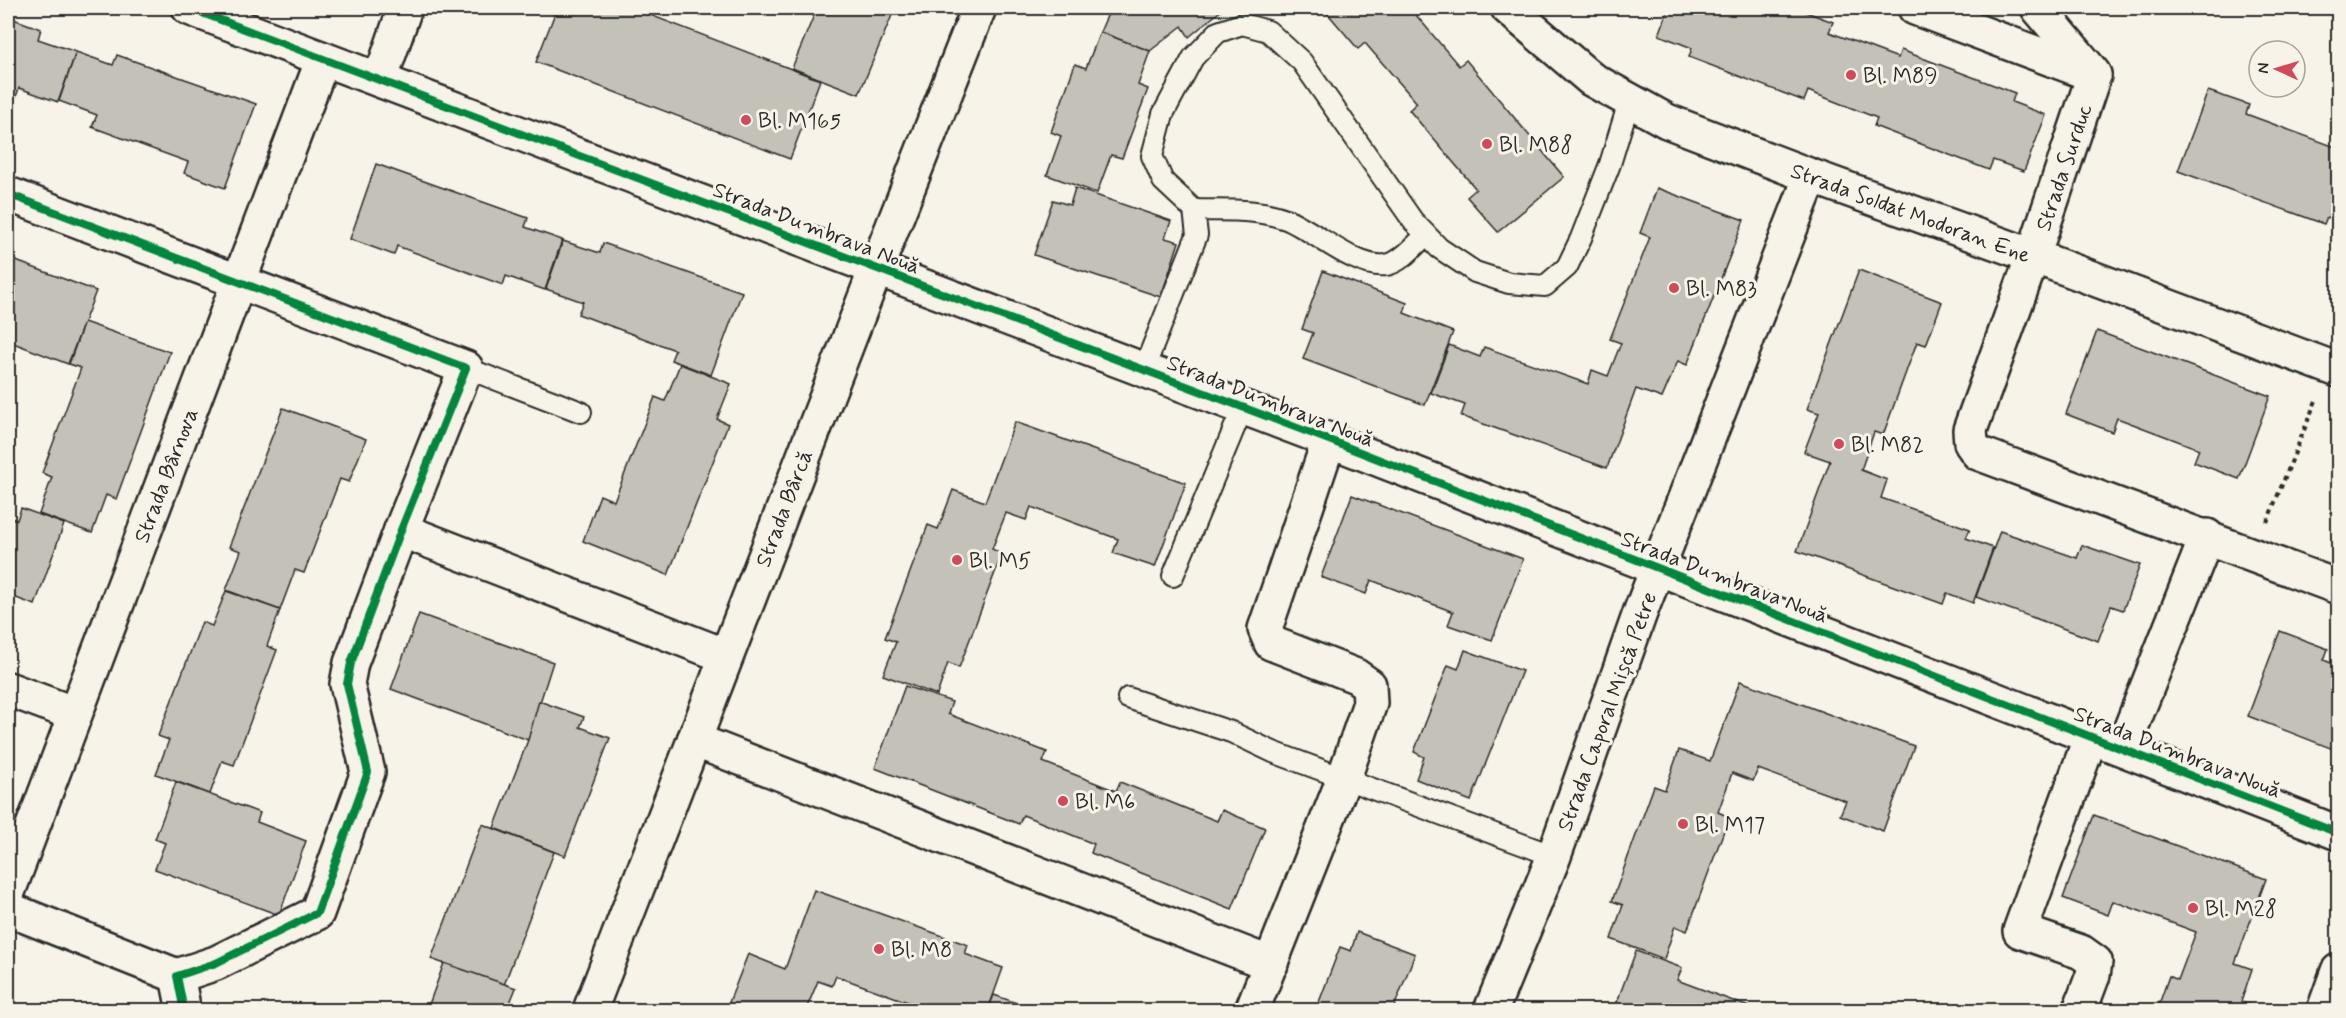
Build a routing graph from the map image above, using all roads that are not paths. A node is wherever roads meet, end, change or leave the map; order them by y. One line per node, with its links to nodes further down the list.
1 (189, 8): 7 (street, Strada Dumbrava Nouă)
2 (405, 8): 9 (street)
3 (979, 8): 16 (street, Strada Bârcă)
4 (1915, 8): 8 (street)
5 (2038, 8): 8 (street, Strada Surduc)
6 (1513, 9): 10 (street, Strada Soldat Modoran Ene)
7 (323, 59): 9 (street, Strada Dumbrava Nouă); 17 (street, Strada Bârnova)
8 (2094, 75): 15 (street, Strada Surduc)
9 (381, 80): 16 (street, Strada Dumbrava Nouă)
10 (1629, 102): 11 (street, Strada Soldat Modoran Ene); 14 (lane)
11 (1811, 176): 15 (street, Strada Soldat Modoran Ene); 26 (street, Strada Caporal Mișcă Petre)
12 (8, 194): 17 (street)
13 (1194, 210): 14 (lane); 14 (lane); 20 (lane)
14 (1426, 235)
15 (2033, 256): 19 (street, Strada Soldat Modoran Ene); 25 (street, Strada Surduc)
16 (876, 269): 20 (street, Strada Dumbrava Nouă); 29 (street, Strada Bârcă)
17 (239, 281): 18 (street); 32 (street, Strada Bârnova)
18 (466, 368): 22 (lane); 24 (street)
19 (2334, 369)
20 (1143, 371): 21 (street, Strada Dumbrava Nouă)
21 (1243, 407): 23 (street, Strada Dumbrava Nouă); 27 (lane)
22 (580, 412)
23 (1329, 440): 26 (street, Strada Dumbrava Nouă); 36 (street)
24 (401, 530): 29 (street); 43 (street)
25 (2207, 536): 28 (street); 35 (street)
26 (1658, 570): 33 (street, Strada Dumbrava Nouă); 38 (street, Strada Caporal Mișcă Petre)
27 (1173, 576)
28 (2338, 587)
29 (726, 656): 34 (street, Strada Bârcă)
30 (8, 689): 32 (street)
31 (1128, 698): 36 (lane)
32 (75, 714): 39 (street, Strada Bârnova)
33 (2091, 736): 35 (street, Strada Dumbrava Nouă); 48 (street)
34 (694, 740): 41 (street); 45 (street, Strada Bârcă)
35 (2123, 748): 37 (street, Strada Dumbrava Nouă)
36 (1344, 778): 38 (lane); 41 (street)
37 (2338, 833)
38 (1554, 856): 47 (street, Strada Caporal Mișcă Petre)
39 (8, 892)
40 (8, 909): 43 (street)
41 (1271, 964): 46 (street)
42 (2338, 971): 49 (street)
43 (177, 976): 44 (street)
44 (182, 1011)
45 (590, 1011)
46 (1252, 1011)
47 (1491, 1011)
48 (2080, 1011)
49 (2324, 1011)

